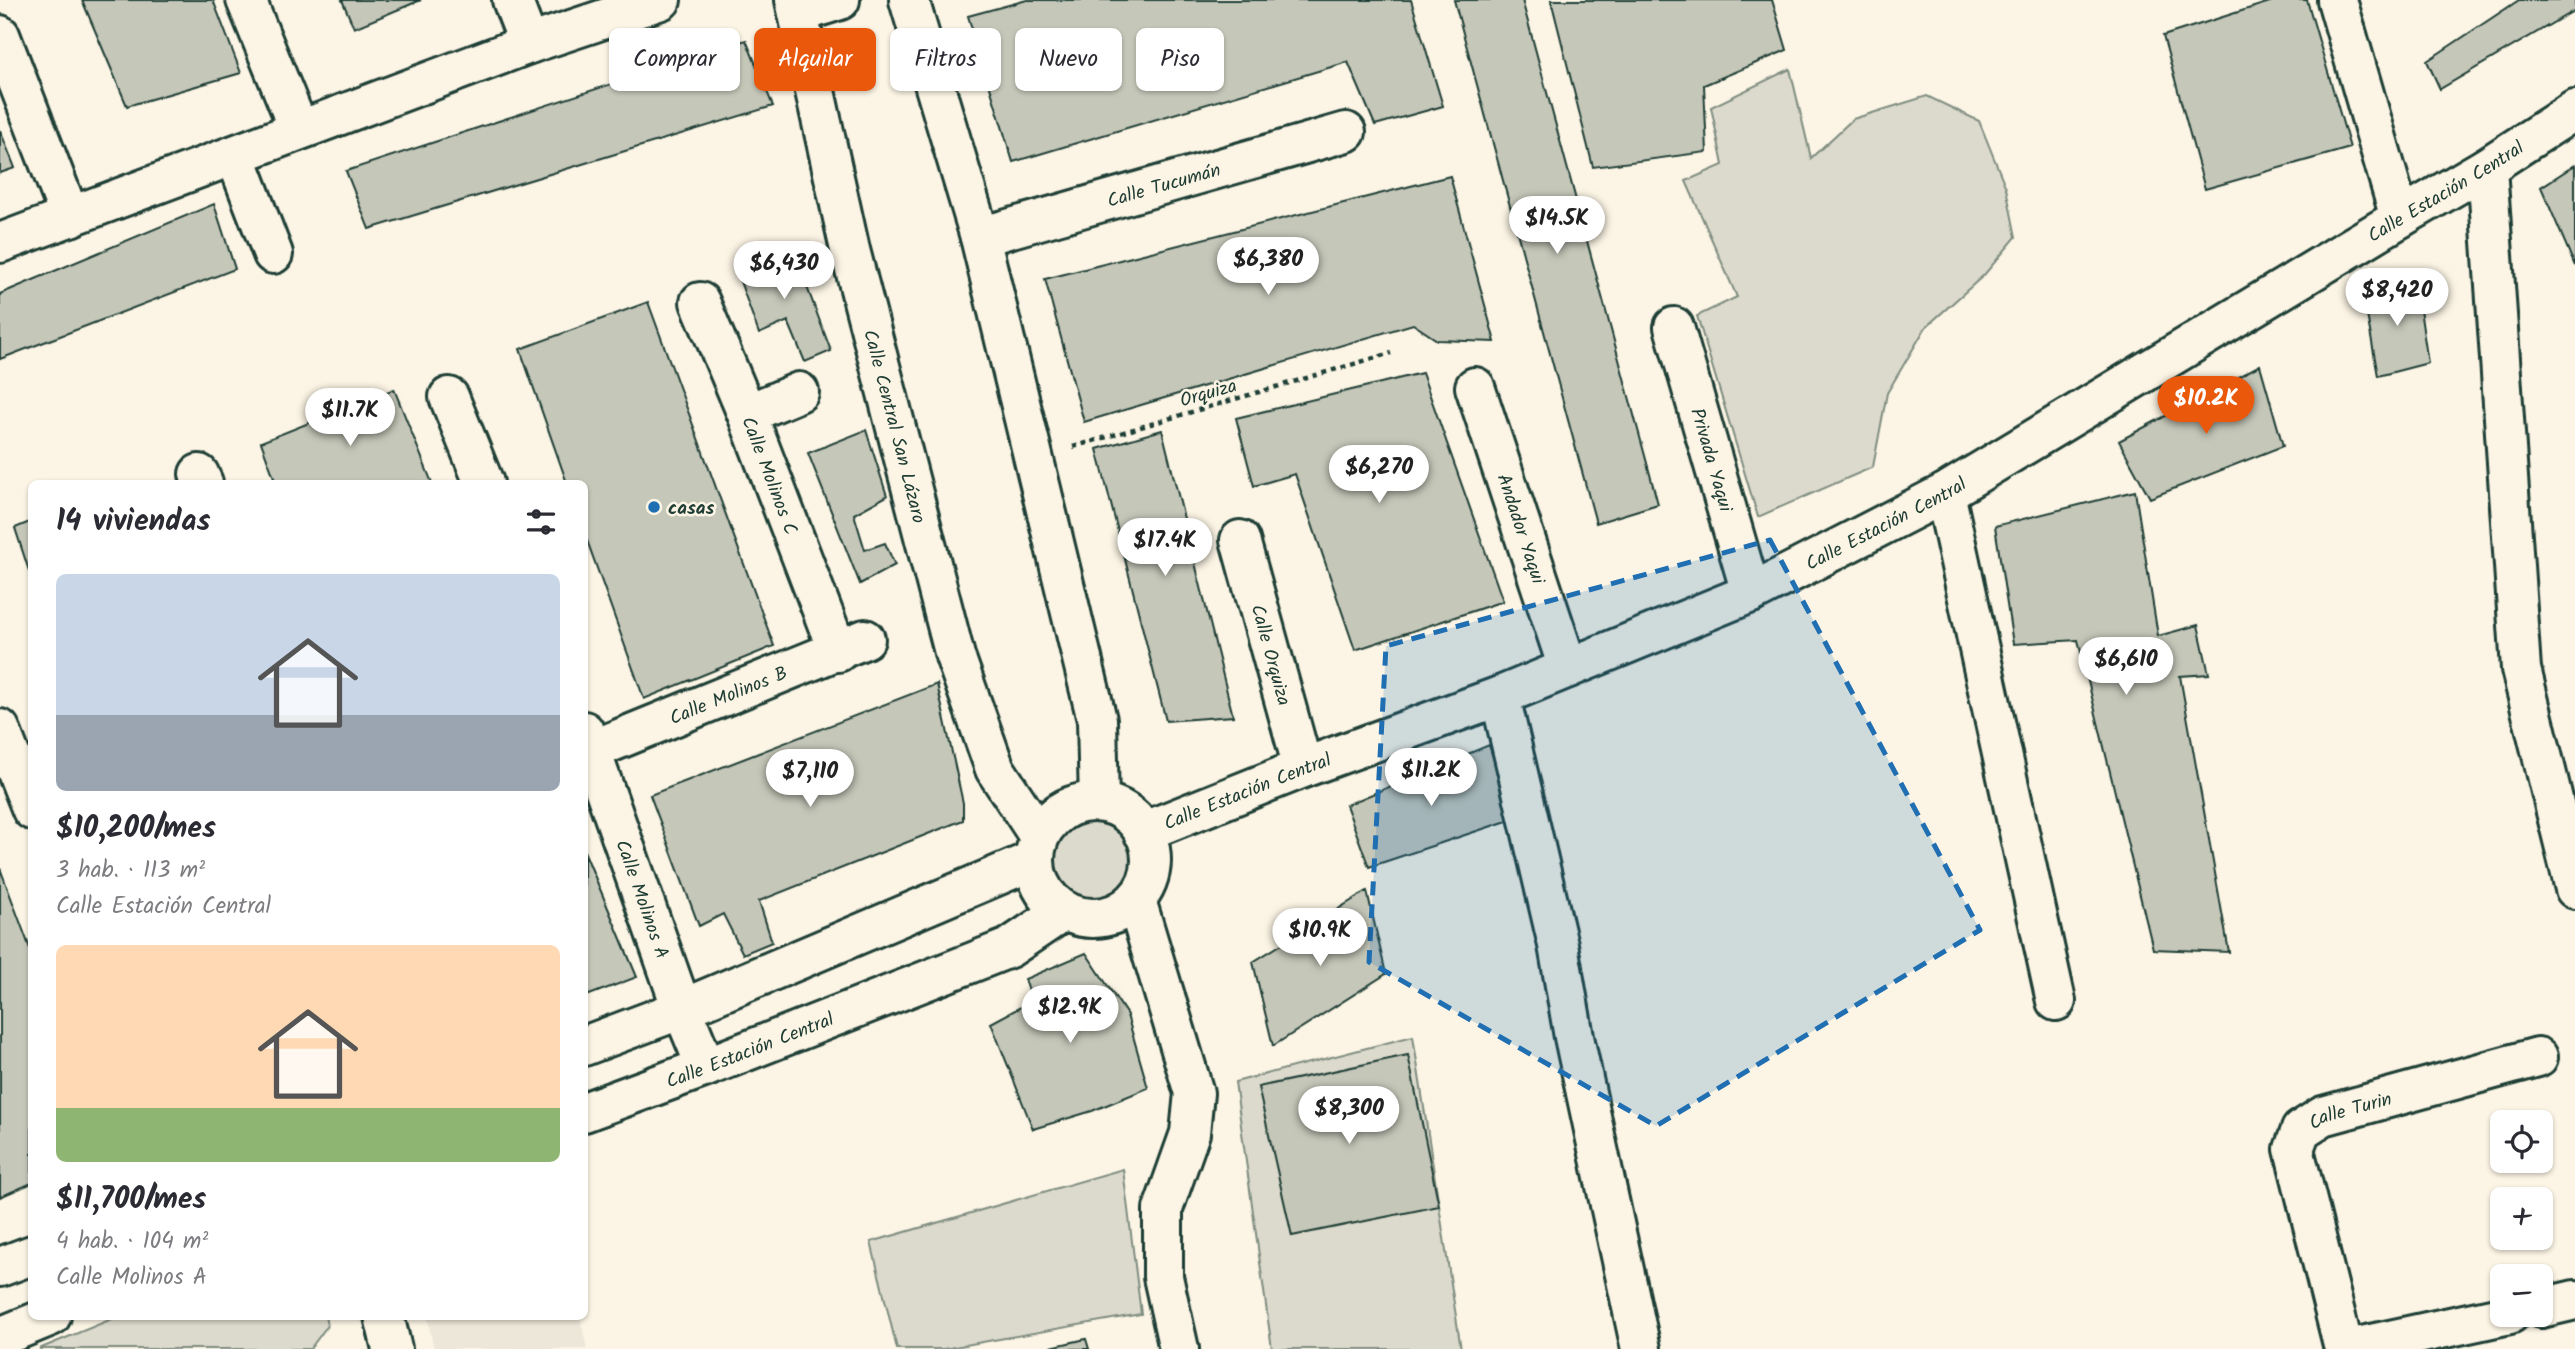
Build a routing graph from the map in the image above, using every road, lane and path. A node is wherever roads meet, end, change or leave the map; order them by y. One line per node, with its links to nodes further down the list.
1 (246, 0): 11 (street)
2 (512, 0): 9 (street)
3 (661, 0): 9 (street)
4 (840, 0): 7 (street)
5 (909, 0): 17 (street)
6 (2337, 0): 16 (street)
7 (797, 6): 41 (street, Calle Central San Lázaro)
8 (0, 36): 15 (street)
9 (529, 44): 11 (street)
10 (2575, 110): 14 (street, Calle Estación Central)
11 (299, 130): 13 (street)
12 (1346, 132): 17 (street, Calle Tucumán)
13 (235, 155): 15 (street); 19 (street)
14 (2487, 167): 16 (street, Calle Estación Central); 42 (street)
15 (70, 217): 18 (street)
16 (2400, 218): 29 (street, Calle Estación Central)
17 (980, 237): 27 (street)
18 (0, 243)
19 (273, 254)
20 (700, 302): 26 (street, Calle Molinos C)
21 (1674, 327): 31 (street, Privada Yaqui)
22 (1391, 354): 27 (path, Orquiza)
23 (1475, 387): 33 (street, Andador Yaqui)
24 (799, 392): 26 (street)
25 (449, 397): 28 (street)
26 (747, 414): 32 (street, Calle Molinos C)
27 (1034, 458): 39 (street)
28 (483, 480)
29 (1945, 493): 31 (street, Calle Estación Central); 45 (street)
30 (1240, 540): 37 (street, Calle Orquiza)
31 (1751, 593): 33 (street, Calle Estación Central)
32 (852, 645): 35 (street, Calle Molinos B)
33 (1568, 668): 34 (street, Calle Estación Central)
34 (1500, 696): 37 (street, Calle Estación Central); 61 (street)
35 (588, 740): 46 (street, Calle Molinos A)
36 (14, 742): 38 (street)
37 (1303, 768): 40 (street, Calle Estación Central)
38 (28, 795)
39 (1099, 803): 40 (street); 41 (street)
40 (1143, 832): 43 (street)
41 (1037, 848): 44 (street); 46 (street)
42 (2575, 889)
43 (1136, 900): 44 (street); 60 (street)
44 (1064, 911): 49 (street, Calle Estación Central)
45 (2056, 1001)
46 (682, 1009): 47 (street); 49 (street, Calle Molinos A)
47 (588, 1044)
48 (2538, 1057): 62 (street, Calle Turin)
49 (706, 1067): 50 (street, Calle Estación Central)
50 (588, 1111)
51 (28, 1256): 52 (street)
52 (0, 1267)
53 (2575, 1300): 54 (street)
54 (2553, 1305)
55 (2490, 1318): 62 (street)
56 (41, 1320): 58 (street)
57 (385, 1320): 59 (street)
58 (0, 1337)
59 (392, 1349)
60 (1179, 1349)
61 (1641, 1349)
62 (2346, 1349)

